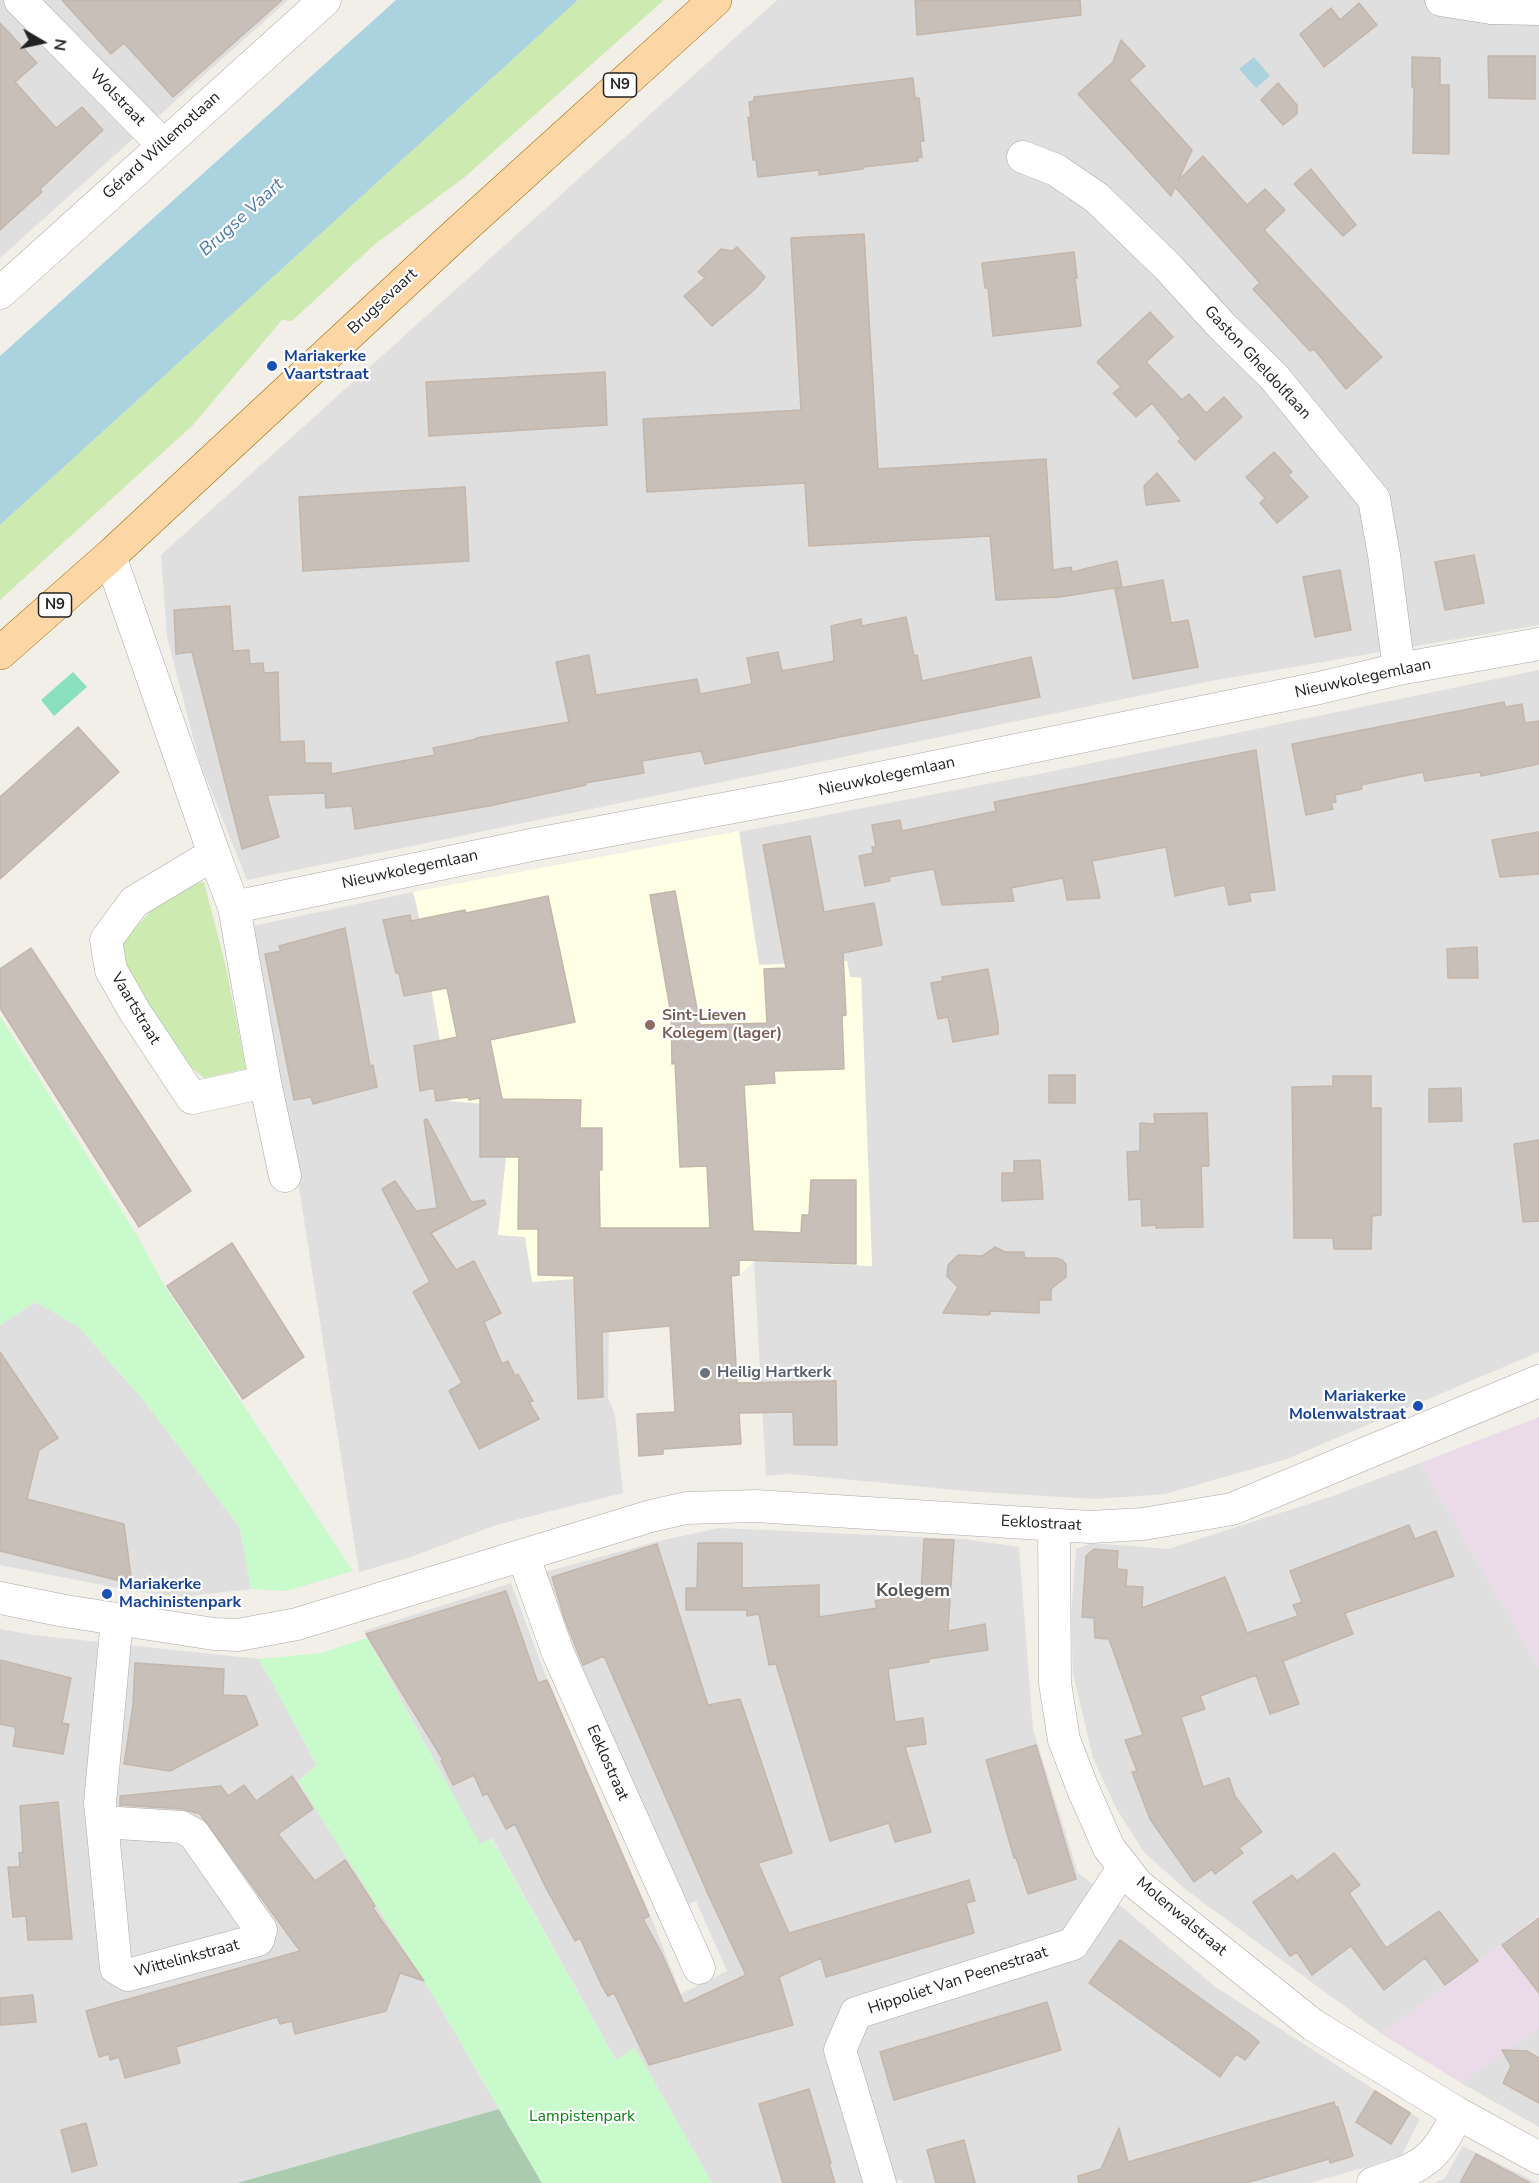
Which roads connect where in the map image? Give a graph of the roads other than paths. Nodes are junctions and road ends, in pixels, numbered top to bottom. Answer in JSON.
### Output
{"nodes":[{"id":1,"x":20,"y":0,"type":"edge"},
{"id":2,"x":325,"y":0,"type":"edge"},
{"id":3,"x":715,"y":0,"type":"edge"},
{"id":4,"x":1441,"y":0,"type":"edge"},
{"id":5,"x":1539,"y":9,"type":"edge"},
{"id":6,"x":163,"y":146,"type":"junction"},
{"id":7,"x":1023,"y":157,"type":"dead end"},
{"id":8,"x":0,"y":293,"type":"edge"},
{"id":9,"x":111,"y":556,"type":"junction"},
{"id":10,"x":1539,"y":644,"type":"edge"},
{"id":11,"x":0,"y":653,"type":"edge"},
{"id":12,"x":1399,"y":669,"type":"junction"},
{"id":13,"x":214,"y":854,"type":"junction"},
{"id":14,"x":234,"y":907,"type":"junction"},
{"id":15,"x":265,"y":1082,"type":"junction"},
{"id":16,"x":285,"y":1176,"type":"dead end"},
{"id":17,"x":1539,"y":1381,"type":"edge"},
{"id":18,"x":1054,"y":1525,"type":"junction"},
{"id":19,"x":523,"y":1555,"type":"junction"},
{"id":20,"x":0,"y":1598,"type":"edge"},
{"id":21,"x":117,"y":1619,"type":"junction"},
{"id":22,"x":102,"y":1821,"type":"junction"},
{"id":23,"x":1124,"y":1867,"type":"junction"},
{"id":24,"x":699,"y":1968,"type":"dead end"},
{"id":25,"x":1457,"y":2113,"type":"junction"},
{"id":26,"x":1539,"y":2158,"type":"edge"},
{"id":27,"x":880,"y":2183,"type":"edge"},
{"id":28,"x":1373,"y":2183,"type":"edge"}],
"edges":[{"from":1,"to":6,"type":"street","name":"Wolstraat"},
{"from":2,"to":6,"type":"street","name":"Gérard Willemotlaan"},
{"from":3,"to":9,"type":"main road","name":"Brugsevaart","number":"N9"},
{"from":4,"to":5,"type":"street"},
{"from":6,"to":8,"type":"street","name":"Gérard Willemotlaan"},
{"from":7,"to":12,"type":"street","name":"Gaston Gheldolflaan"},
{"from":9,"to":11,"type":"main road","name":"Brugsevaart","number":"N9"},
{"from":9,"to":13,"type":"street"},
{"from":10,"to":12,"type":"street","name":"Nieuwkolegemlaan"},
{"from":12,"to":14,"type":"street","name":"Nieuwkolegemlaan"},
{"from":13,"to":14,"type":"street"},
{"from":13,"to":15,"type":"street","name":"Vaartstraat"},
{"from":14,"to":15,"type":"street"},
{"from":15,"to":16,"type":"street"},
{"from":17,"to":18,"type":"street","name":"Eeklostraat"},
{"from":18,"to":19,"type":"street","name":"Eeklostraat"},
{"from":18,"to":23,"type":"street","name":"Molenwalstraat"},
{"from":19,"to":21,"type":"street","name":"Eeklostraat"},
{"from":19,"to":24,"type":"street","name":"Eeklostraat"},
{"from":20,"to":21,"type":"street","name":"Eeklostraat"},
{"from":21,"to":22,"type":"street","name":"Wittelinkstraat"},
{"from":22,"to":22,"type":"street","name":"Wittelinkstraat"},
{"from":23,"to":25,"type":"street","name":"Molenwalstraat"},
{"from":23,"to":27,"type":"street","name":"Hippoliet Van Peenestraat"},
{"from":25,"to":26,"type":"street","name":"Molenwalstraat"},
{"from":25,"to":28,"type":"street"}]}
